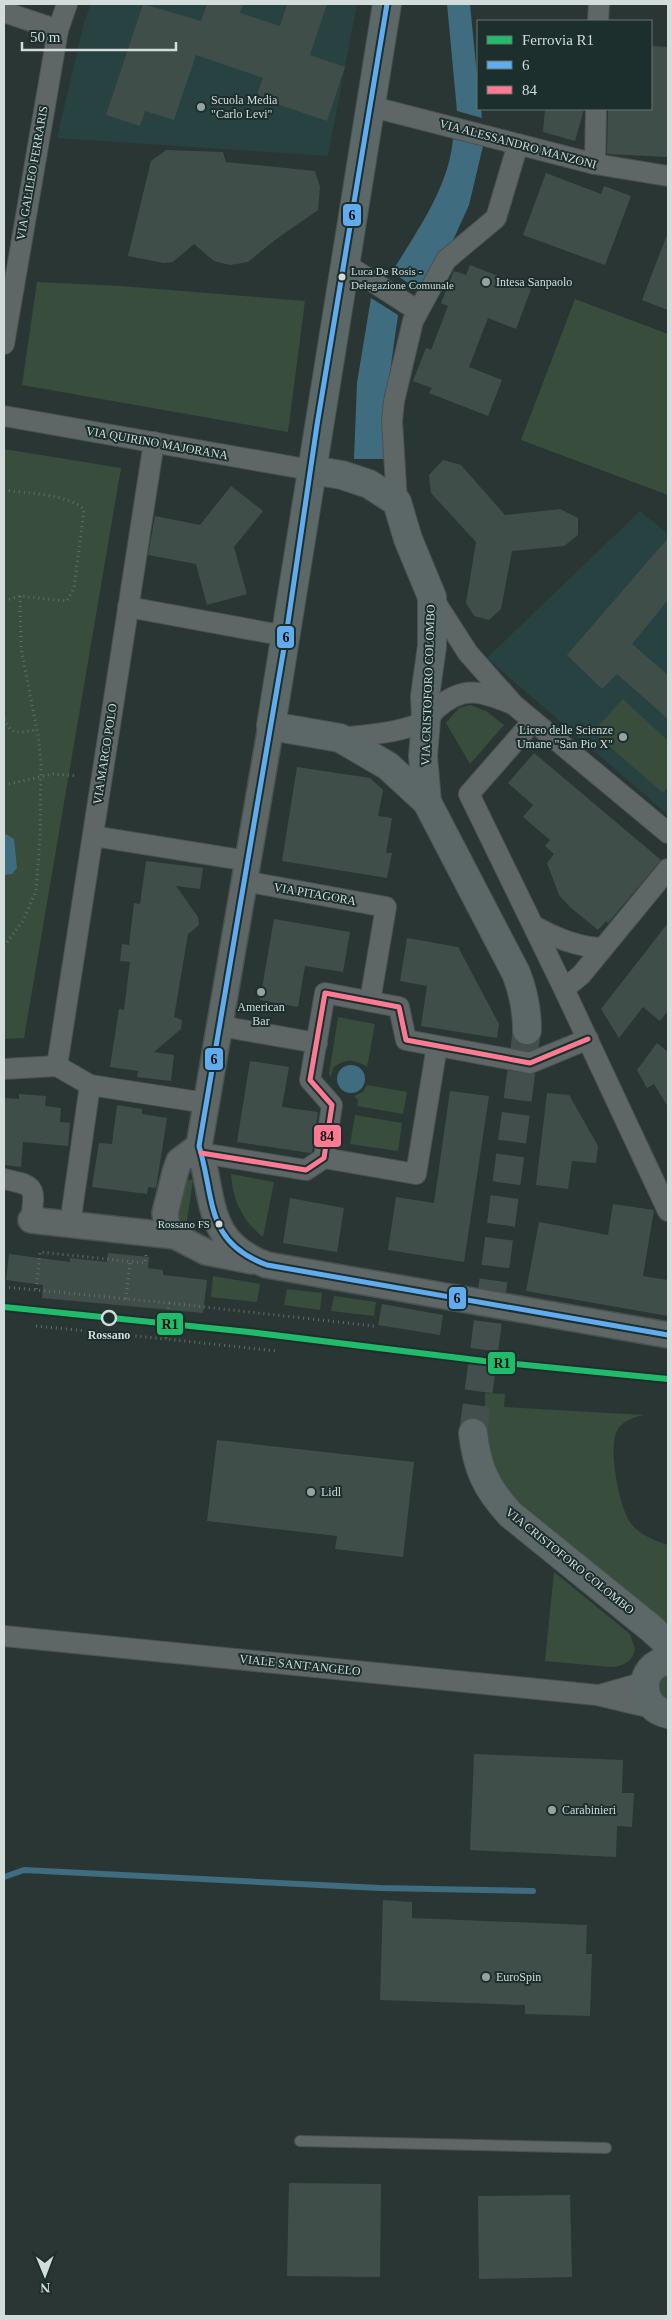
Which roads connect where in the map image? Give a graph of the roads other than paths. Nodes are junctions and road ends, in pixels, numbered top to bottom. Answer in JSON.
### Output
{"nodes":[{"id":1,"x":67,"y":4,"type":"edge"},
{"id":2,"x":386,"y":4,"type":"edge"},
{"id":3,"x":599,"y":4,"type":"edge"},
{"id":4,"x":4,"y":12,"type":"edge"},
{"id":5,"x":598,"y":20,"type":"edge"},
{"id":6,"x":58,"y":30,"type":"junction"},
{"id":7,"x":369,"y":106,"type":"junction"},
{"id":8,"x":596,"y":110,"type":"edge"},
{"id":9,"x":518,"y":144,"type":"junction"},
{"id":10,"x":595,"y":164,"type":"junction"},
{"id":11,"x":668,"y":176,"type":"edge"},
{"id":12,"x":344,"y":263,"type":"junction"},
{"id":13,"x":418,"y":312,"type":"junction"},
{"id":14,"x":4,"y":344,"type":"edge"},
{"id":15,"x":4,"y":416,"type":"edge"},
{"id":16,"x":154,"y":442,"type":"junction"},
{"id":17,"x":311,"y":470,"type":"junction"},
{"id":18,"x":397,"y":502,"type":"junction"},
{"id":19,"x":432,"y":597,"type":"junction"},
{"id":20,"x":128,"y":607,"type":"junction"},
{"id":21,"x":286,"y":636,"type":"junction"},
{"id":22,"x":514,"y":705,"type":"junction"},
{"id":23,"x":426,"y":720,"type":"junction"},
{"id":24,"x":533,"y":721,"type":"junction"},
{"id":25,"x":271,"y":726,"type":"junction"},
{"id":26,"x":340,"y":738,"type":"junction"},
{"id":27,"x":427,"y":802,"type":"junction"},
{"id":28,"x":668,"y":833,"type":"edge"},
{"id":29,"x":93,"y":836,"type":"junction"},
{"id":30,"x":668,"y":869,"type":"edge"},
{"id":31,"x":246,"y":871,"type":"junction"},
{"id":32,"x":534,"y":926,"type":"junction"},
{"id":33,"x":603,"y":948,"type":"junction"},
{"id":34,"x":564,"y":988,"type":"junction"},
{"id":35,"x":370,"y":1001,"type":"junction"},
{"id":36,"x":220,"y":1026,"type":"junction"},
{"id":37,"x":527,"y":1030,"type":"tunnel mouth"},
{"id":38,"x":588,"y":1039,"type":"junction"},
{"id":39,"x":316,"y":1043,"type":"junction"},
{"id":40,"x":437,"y":1046,"type":"junction"},
{"id":41,"x":57,"y":1066,"type":"junction"},
{"id":42,"x":4,"y":1069,"type":"edge"},
{"id":43,"x":90,"y":1085,"type":"junction"},
{"id":44,"x":206,"y":1103,"type":"junction"},
{"id":45,"x":200,"y":1149,"type":"junction"},
{"id":46,"x":324,"y":1158,"type":"junction"},
{"id":47,"x":4,"y":1179,"type":"edge"},
{"id":48,"x":166,"y":1206,"type":"junction"},
{"id":49,"x":668,"y":1211,"type":"edge"},
{"id":50,"x":31,"y":1220,"type":"joint"},
{"id":51,"x":70,"y":1224,"type":"junction"},
{"id":52,"x":129,"y":1231,"type":"junction"},
{"id":53,"x":175,"y":1236,"type":"junction"},
{"id":54,"x":258,"y":1262,"type":"junction"},
{"id":55,"x":668,"y":1335,"type":"edge"},
{"id":56,"x":473,"y":1433,"type":"tunnel mouth"},
{"id":57,"x":4,"y":1636,"type":"edge"},
{"id":58,"x":660,"y":1636,"type":"edge"},
{"id":59,"x":654,"y":1672,"type":"edge"},
{"id":60,"x":597,"y":1695,"type":"junction"},
{"id":61,"x":662,"y":1712,"type":"edge"},
{"id":62,"x":300,"y":2141,"type":"dead end"},
{"id":63,"x":606,"y":2148,"type":"dead end"}],
"edges":[{"from":1,"to":6,"type":"street","name":"VIA GALILEO FERRARIS"},
{"from":2,"to":7,"type":"main road"},
{"from":3,"to":5,"type":"street"},
{"from":4,"to":6,"type":"street"},
{"from":6,"to":14,"type":"street","name":"VIA GALILEO FERRARIS"},
{"from":7,"to":9,"type":"street","name":"VIA ALESSANDRO MANZONI"},
{"from":7,"to":12,"type":"main road"},
{"from":8,"to":10,"type":"street"},
{"from":9,"to":10,"type":"street","name":"VIA ALESSANDRO MANZONI"},
{"from":9,"to":13,"type":"street"},
{"from":10,"to":11,"type":"street","name":"VIA ALESSANDRO MANZONI"},
{"from":12,"to":13,"type":"street"},
{"from":12,"to":17,"type":"main road"},
{"from":13,"to":18,"type":"street"},
{"from":15,"to":16,"type":"street","name":"VIA QUIRINO MAJORANA"},
{"from":16,"to":17,"type":"street","name":"VIA QUIRINO MAJORANA"},
{"from":16,"to":20,"type":"street","name":"VIA MARCO POLO"},
{"from":17,"to":18,"type":"main road"},
{"from":17,"to":21,"type":"main road"},
{"from":18,"to":19,"type":"main road","name":"VIA CRISTOFORO COLOMBO"},
{"from":19,"to":22,"type":"street"},
{"from":19,"to":23,"type":"main road","name":"VIA CRISTOFORO COLOMBO"},
{"from":20,"to":21,"type":"street"},
{"from":20,"to":29,"type":"street","name":"VIA MARCO POLO"},
{"from":21,"to":25,"type":"main road"},
{"from":22,"to":23,"type":"street"},
{"from":22,"to":24,"type":"street"},
{"from":23,"to":26,"type":"street"},
{"from":23,"to":27,"type":"main road","name":"VIA CRISTOFORO COLOMBO"},
{"from":24,"to":28,"type":"street"},
{"from":24,"to":32,"type":"street"},
{"from":25,"to":26,"type":"main road"},
{"from":25,"to":31,"type":"street"},
{"from":26,"to":27,"type":"main road"},
{"from":27,"to":37,"type":"main road","name":"VIA CRISTOFORO COLOMBO"},
{"from":29,"to":31,"type":"street","name":"VIA PITAGORA"},
{"from":29,"to":41,"type":"street","name":"VIA MARCO POLO"},
{"from":30,"to":33,"type":"street"},
{"from":31,"to":35,"type":"street","name":"VIA PITAGORA"},
{"from":31,"to":36,"type":"street"},
{"from":32,"to":33,"type":"street"},
{"from":32,"to":34,"type":"street"},
{"from":33,"to":34,"type":"street"},
{"from":34,"to":38,"type":"street"},
{"from":35,"to":39,"type":"street"},
{"from":35,"to":40,"type":"street"},
{"from":36,"to":39,"type":"street"},
{"from":36,"to":44,"type":"street"},
{"from":38,"to":40,"type":"street"},
{"from":38,"to":49,"type":"street"},
{"from":39,"to":46,"type":"street"},
{"from":40,"to":46,"type":"street"},
{"from":41,"to":42,"type":"street"},
{"from":41,"to":43,"type":"street"},
{"from":43,"to":44,"type":"street"},
{"from":43,"to":51,"type":"street"},
{"from":44,"to":45,"type":"street"},
{"from":45,"to":46,"type":"street"},
{"from":45,"to":48,"type":"street"},
{"from":45,"to":54,"type":"street"},
{"from":47,"to":50,"type":"street"},
{"from":48,"to":52,"type":"street"},
{"from":48,"to":53,"type":"street"},
{"from":50,"to":51,"type":"street"},
{"from":51,"to":52,"type":"street"},
{"from":52,"to":53,"type":"street"},
{"from":53,"to":54,"type":"street"},
{"from":54,"to":55,"type":"street"},
{"from":56,"to":58,"type":"main road","name":"VIA CRISTOFORO COLOMBO"},
{"from":57,"to":60,"type":"street","name":"VIALE SANT'ANGELO"},
{"from":58,"to":59,"type":"main road","name":"VIA CRISTOFORO COLOMBO"},
{"from":59,"to":60,"type":"street","name":"VIALE SANT'ANGELO"},
{"from":59,"to":61,"type":"main road"},
{"from":60,"to":61,"type":"street","name":"VIALE SANT'ANGELO"},
{"from":62,"to":63,"type":"lane"}]}
